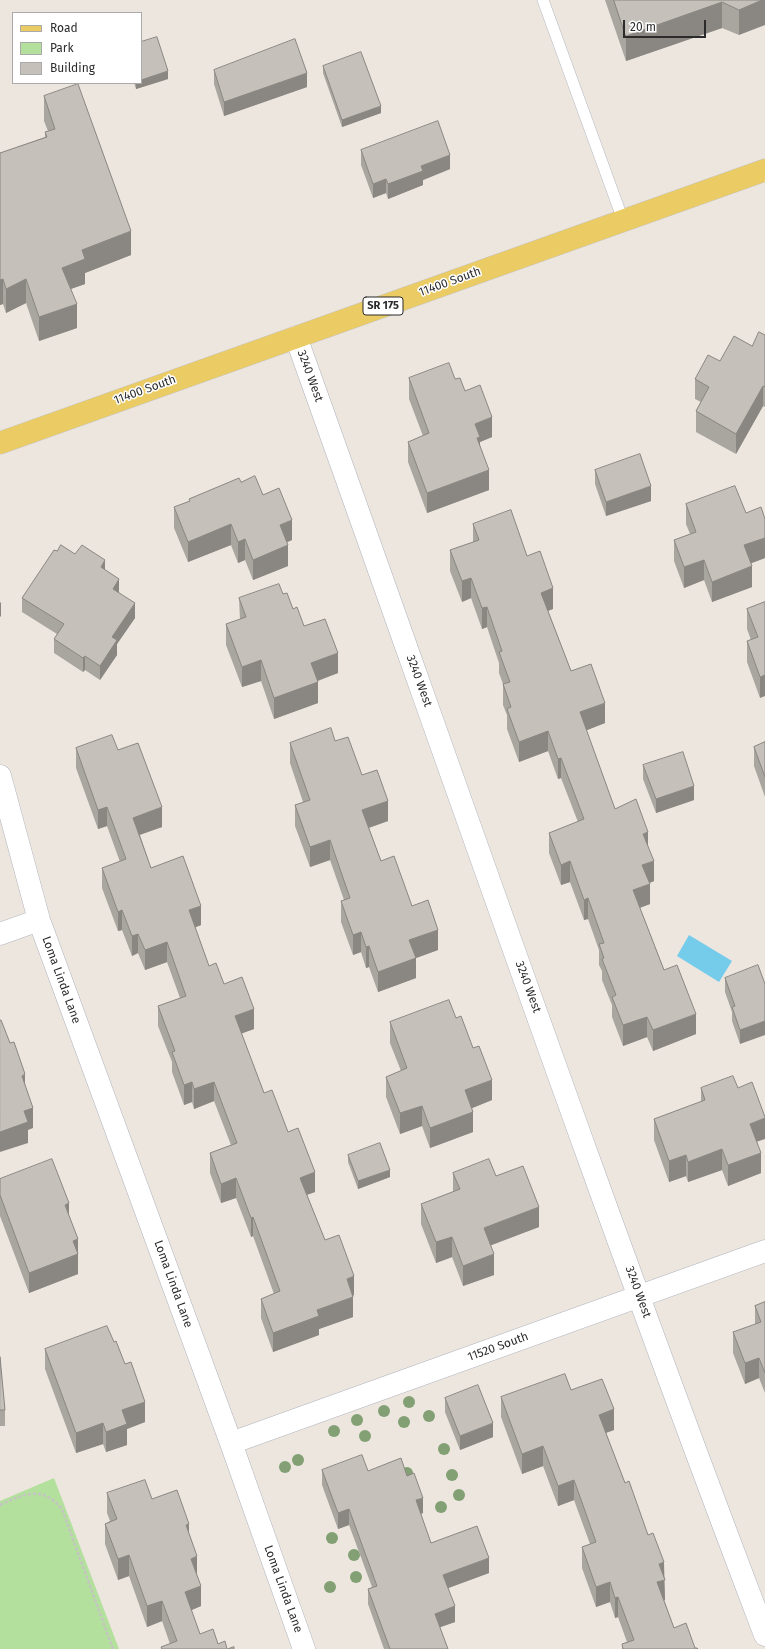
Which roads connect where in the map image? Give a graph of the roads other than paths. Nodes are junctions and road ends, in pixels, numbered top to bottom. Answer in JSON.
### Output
{"nodes":[{"id":1,"x":543,"y":0,"type":"edge"},
{"id":2,"x":765,"y":170,"type":"edge"},
{"id":3,"x":623,"y":220,"type":"junction"},
{"id":4,"x":296,"y":337,"type":"junction"},
{"id":5,"x":0,"y":443,"type":"edge"},
{"id":6,"x":0,"y":776,"type":"edge"},
{"id":7,"x":39,"y":920,"type":"junction"},
{"id":8,"x":0,"y":934,"type":"edge"},
{"id":9,"x":765,"y":1251,"type":"edge"},
{"id":10,"x":639,"y":1296,"type":"junction"},
{"id":11,"x":231,"y":1443,"type":"junction"},
{"id":12,"x":765,"y":1634,"type":"edge"},
{"id":13,"x":304,"y":1649,"type":"edge"}],
"edges":[{"from":1,"to":3,"type":"lane"},
{"from":2,"to":3,"type":"main road","name":"11400 South","number":"SR 175"},
{"from":3,"to":4,"type":"main road","name":"11400 South","number":"SR 175"},
{"from":4,"to":5,"type":"main road","name":"11400 South","number":"SR 175"},
{"from":4,"to":10,"type":"street","name":"3240 West"},
{"from":6,"to":7,"type":"street","name":"Loma Linda Lane"},
{"from":7,"to":8,"type":"street"},
{"from":7,"to":11,"type":"street","name":"Loma Linda Lane"},
{"from":9,"to":10,"type":"street","name":"11520 South"},
{"from":10,"to":11,"type":"street","name":"11520 South"},
{"from":10,"to":12,"type":"street","name":"3240 West"},
{"from":11,"to":13,"type":"street","name":"Loma Linda Lane"}]}
